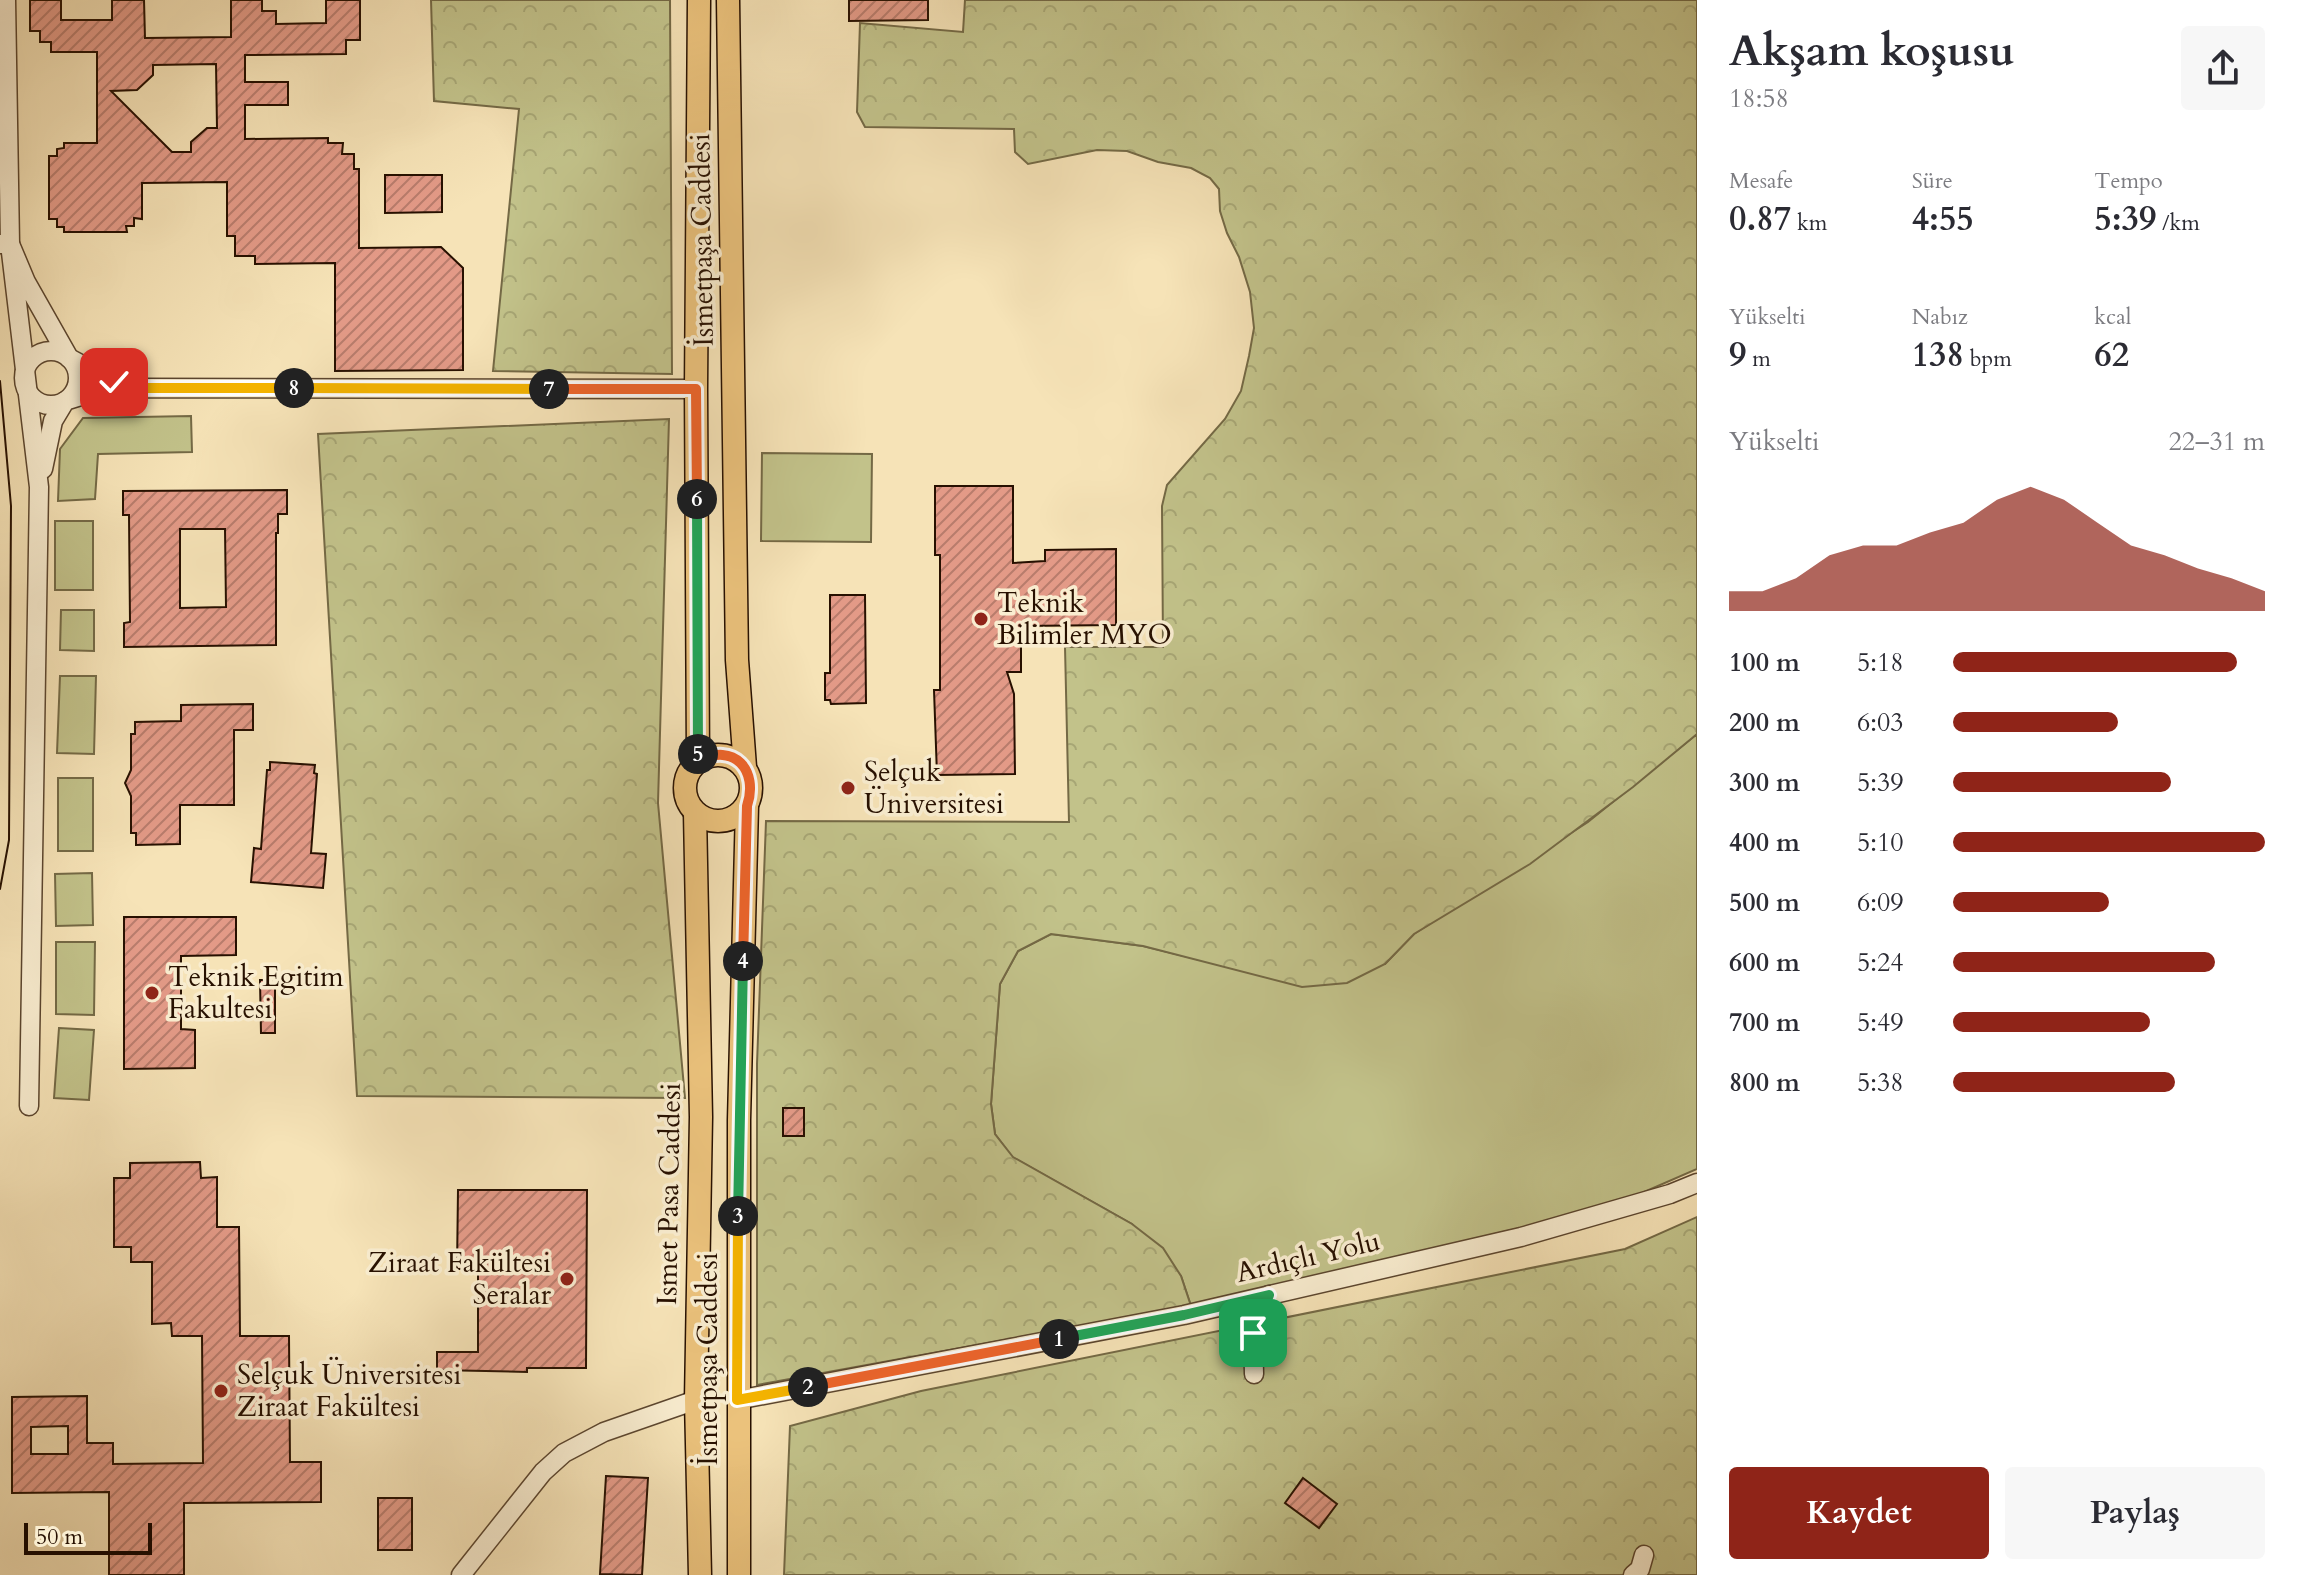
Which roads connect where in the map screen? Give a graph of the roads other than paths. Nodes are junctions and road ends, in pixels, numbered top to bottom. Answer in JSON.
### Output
{"nodes":[{"id":1,"x":6,"y":0,"type":"edge"},
{"id":2,"x":699,"y":0,"type":"edge"},
{"id":3,"x":728,"y":0,"type":"edge"},
{"id":4,"x":5,"y":244,"type":"edge"},
{"id":5,"x":69,"y":358,"type":"junction"},
{"id":6,"x":25,"y":381,"type":"junction"},
{"id":7,"x":137,"y":388,"type":"junction"},
{"id":8,"x":696,"y":389,"type":"junction"},
{"id":9,"x":65,"y":401,"type":"junction"},
{"id":10,"x":39,"y":487,"type":"junction"},
{"id":11,"x":698,"y":761,"type":"junction"},
{"id":12,"x":745,"y":767,"type":"junction"},
{"id":13,"x":747,"y":806,"type":"junction"},
{"id":14,"x":695,"y":813,"type":"junction"},
{"id":15,"x":29,"y":1106,"type":"dead end"},
{"id":16,"x":1697,"y":1183,"type":"edge"},
{"id":17,"x":1269,"y":1295,"type":"junction"},
{"id":18,"x":1254,"y":1374,"type":"dead end"},
{"id":19,"x":696,"y":1400,"type":"junction"},
{"id":20,"x":737,"y":1400,"type":"junction"},
{"id":21,"x":1644,"y":1555,"type":"dead end"},
{"id":22,"x":461,"y":1575,"type":"edge"},
{"id":23,"x":700,"y":1575,"type":"edge"},
{"id":24,"x":739,"y":1575,"type":"edge"},
{"id":25,"x":1633,"y":1575,"type":"edge"}],
"edges":[{"from":1,"to":4,"type":"street"},
{"from":2,"to":8,"type":"main road"},
{"from":3,"to":12,"type":"main road","name":"İsmetpaşa Caddesi"},
{"from":4,"to":5,"type":"street"},
{"from":4,"to":6,"type":"street"},
{"from":5,"to":6,"type":"street"},
{"from":5,"to":7,"type":"street"},
{"from":5,"to":9,"type":"street"},
{"from":6,"to":9,"type":"street"},
{"from":6,"to":10,"type":"street"},
{"from":7,"to":8,"type":"street"},
{"from":7,"to":9,"type":"street"},
{"from":8,"to":11,"type":"main road"},
{"from":9,"to":10,"type":"street"},
{"from":10,"to":15,"type":"street"},
{"from":11,"to":12,"type":"main road"},
{"from":11,"to":14,"type":"main road"},
{"from":12,"to":13,"type":"main road"},
{"from":13,"to":14,"type":"main road"},
{"from":13,"to":20,"type":"main road","name":"İsmetpaşa Caddesi"},
{"from":14,"to":19,"type":"main road","name":"Ismet Pasa Caddesi"},
{"from":16,"to":17,"type":"street","name":"Ardıçlı Yolu"},
{"from":17,"to":18,"type":"street"},
{"from":17,"to":20,"type":"street","name":"Ardıçlı Yolu"},
{"from":19,"to":22,"type":"street"},
{"from":19,"to":23,"type":"main road","name":"Ismet Pasa Caddesi"},
{"from":20,"to":24,"type":"main road","name":"İsmetpaşa Caddesi"},
{"from":21,"to":25,"type":"street"}]}
